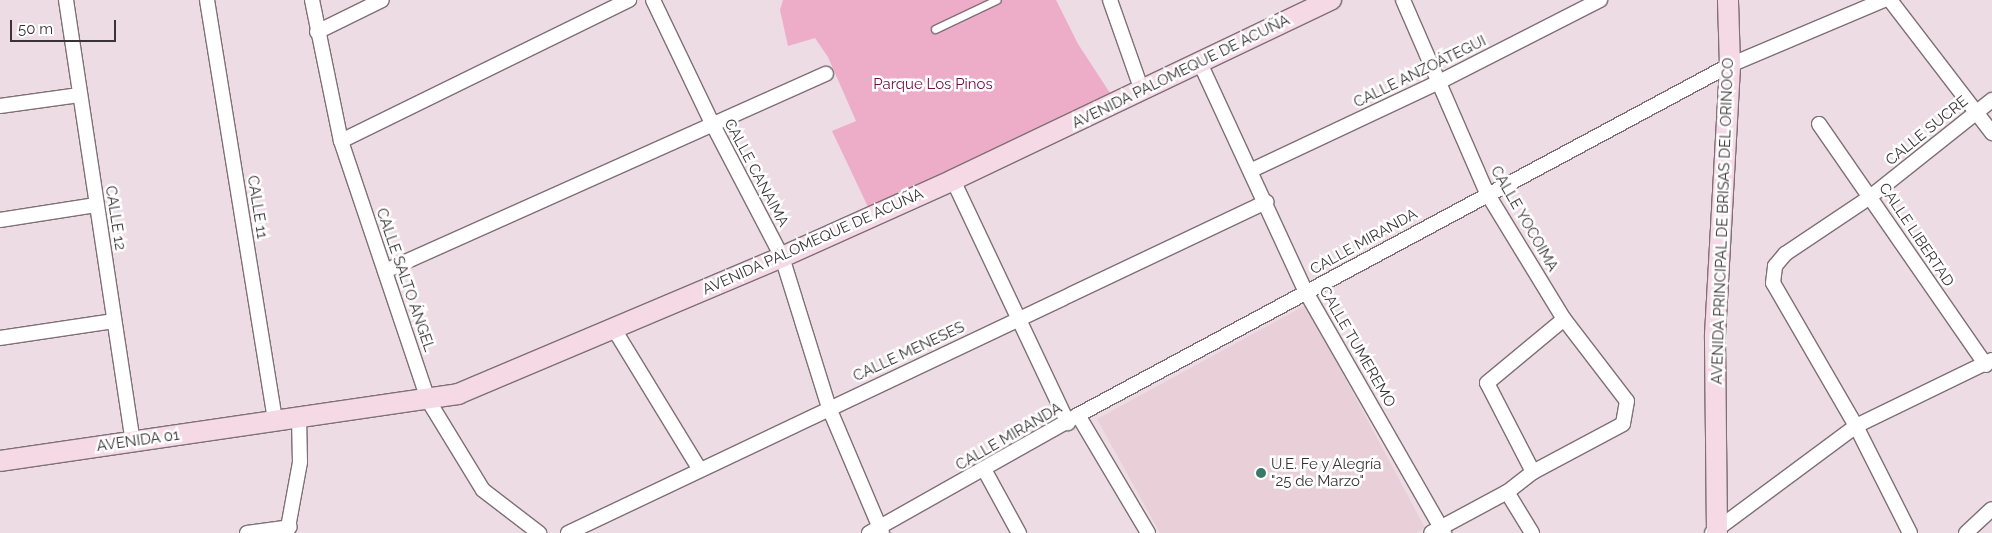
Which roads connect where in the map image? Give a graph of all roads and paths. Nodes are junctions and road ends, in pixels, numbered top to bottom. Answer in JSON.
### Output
{"nodes":[{"id":1,"x":66,"y":0,"type":"edge"},
{"id":2,"x":207,"y":0,"type":"edge"},
{"id":3,"x":312,"y":0,"type":"edge"},
{"id":4,"x":382,"y":0,"type":"edge"},
{"id":5,"x":628,"y":0,"type":"edge"},
{"id":6,"x":653,"y":0,"type":"edge"},
{"id":7,"x":996,"y":0,"type":"edge"},
{"id":8,"x":1110,"y":0,"type":"edge"},
{"id":9,"x":1331,"y":0,"type":"edge"},
{"id":10,"x":1403,"y":0,"type":"edge"},
{"id":11,"x":1600,"y":0,"type":"edge"},
{"id":12,"x":1728,"y":0,"type":"edge"},
{"id":13,"x":1884,"y":0,"type":"edge"},
{"id":14,"x":1890,"y":0,"type":"edge"},
{"id":15,"x":935,"y":30,"type":"dead end"},
{"id":16,"x":317,"y":32,"type":"junction"},
{"id":17,"x":1200,"y":63,"type":"junction"},
{"id":18,"x":1730,"y":65,"type":"junction"},
{"id":19,"x":826,"y":74,"type":"dead end"},
{"id":20,"x":1437,"y":83,"type":"junction"},
{"id":21,"x":1142,"y":91,"type":"junction"},
{"id":22,"x":80,"y":95,"type":"junction"},
{"id":23,"x":1992,"y":100,"type":"edge"},
{"id":24,"x":0,"y":106,"type":"edge"},
{"id":25,"x":1977,"y":112,"type":"junction"},
{"id":26,"x":1819,"y":124,"type":"dead end"},
{"id":27,"x":713,"y":125,"type":"junction"},
{"id":28,"x":1992,"y":133,"type":"edge"},
{"id":29,"x":341,"y":141,"type":"junction"},
{"id":30,"x":1252,"y":170,"type":"junction"},
{"id":31,"x":953,"y":180,"type":"junction"},
{"id":32,"x":1488,"y":193,"type":"junction"},
{"id":33,"x":1870,"y":197,"type":"junction"},
{"id":34,"x":1266,"y":202,"type":"junction"},
{"id":35,"x":96,"y":205,"type":"junction"},
{"id":36,"x":0,"y":220,"type":"edge"},
{"id":37,"x":782,"y":257,"type":"junction"},
{"id":38,"x":385,"y":271,"type":"junction"},
{"id":39,"x":1306,"y":292,"type":"junction"},
{"id":40,"x":1017,"y":319,"type":"junction"},
{"id":41,"x":1564,"y":319,"type":"junction"},
{"id":42,"x":114,"y":321,"type":"junction"},
{"id":43,"x":614,"y":329,"type":"junction"},
{"id":44,"x":0,"y":338,"type":"edge"},
{"id":45,"x":1989,"y":363,"type":"edge"},
{"id":46,"x":428,"y":400,"type":"junction"},
{"id":47,"x":829,"y":408,"type":"junction"},
{"id":48,"x":299,"y":418,"type":"junction"},
{"id":49,"x":1073,"y":419,"type":"junction"},
{"id":50,"x":275,"y":420,"type":"junction"},
{"id":51,"x":1856,"y":426,"type":"junction"},
{"id":52,"x":133,"y":442,"type":"junction"},
{"id":53,"x":0,"y":461,"type":"edge"},
{"id":54,"x":700,"y":470,"type":"junction"},
{"id":55,"x":984,"y":470,"type":"junction"},
{"id":56,"x":1532,"y":472,"type":"junction"},
{"id":57,"x":1507,"y":492,"type":"junction"},
{"id":58,"x":1992,"y":509,"type":"edge"},
{"id":59,"x":289,"y":530,"type":"edge"},
{"id":60,"x":877,"y":531,"type":"edge"},
{"id":61,"x":1439,"y":531,"type":"edge"},
{"id":62,"x":1715,"y":532,"type":"edge"},
{"id":63,"x":247,"y":533,"type":"edge"},
{"id":64,"x":539,"y":533,"type":"edge"},
{"id":65,"x":568,"y":533,"type":"edge"},
{"id":66,"x":1019,"y":533,"type":"edge"},
{"id":67,"x":1148,"y":533,"type":"edge"},
{"id":68,"x":1532,"y":533,"type":"edge"},
{"id":69,"x":1910,"y":533,"type":"edge"},
{"id":70,"x":1966,"y":533,"type":"edge"}],
"edges":[{"from":1,"to":22,"type":"street","name":"CALLE 12"},
{"from":2,"to":50,"type":"street","name":"CALLE 11"},
{"from":3,"to":16,"type":"street","name":"CALLE SALTO ÁNGEL"},
{"from":4,"to":16,"type":"street"},
{"from":5,"to":29,"type":"street"},
{"from":6,"to":27,"type":"street","name":"CALLE CANAIMA"},
{"from":7,"to":15,"type":"lane"},
{"from":8,"to":21,"type":"street"},
{"from":9,"to":17,"type":"street","name":"AVENIDA PALOMEQUE DE ACUÑA"},
{"from":10,"to":20,"type":"street","name":"CALLE YOCOIMA"},
{"from":11,"to":20,"type":"street","name":"CALLE ANZOÁTEGUI"},
{"from":12,"to":18,"type":"street","name":"AVENIDA PRINCIPAL DE BRISAS DEL ORINOCO"},
{"from":13,"to":18,"type":"street","name":"CALLE MIRANDA"},
{"from":14,"to":25,"type":"street"},
{"from":16,"to":29,"type":"street","name":"CALLE SALTO ÁNGEL"},
{"from":17,"to":21,"type":"street","name":"AVENIDA PALOMEQUE DE ACUÑA"},
{"from":17,"to":30,"type":"street","name":"CALLE TUMEREMO"},
{"from":18,"to":32,"type":"street","name":"CALLE MIRANDA"},
{"from":18,"to":62,"type":"street","name":"AVENIDA PRINCIPAL DE BRISAS DEL ORINOCO"},
{"from":19,"to":27,"type":"street"},
{"from":20,"to":30,"type":"street","name":"CALLE ANZOÁTEGUI"},
{"from":20,"to":32,"type":"street","name":"CALLE YOCOIMA"},
{"from":21,"to":31,"type":"street","name":"AVENIDA PALOMEQUE DE ACUÑA"},
{"from":22,"to":24,"type":"street"},
{"from":22,"to":35,"type":"street","name":"CALLE 12"},
{"from":23,"to":25,"type":"street","name":"CALLE SUCRE"},
{"from":25,"to":28,"type":"street"},
{"from":25,"to":33,"type":"street","name":"CALLE SUCRE"},
{"from":26,"to":33,"type":"street","name":"CALLE LIBERTAD"},
{"from":27,"to":37,"type":"street","name":"CALLE CANAIMA"},
{"from":27,"to":38,"type":"street"},
{"from":29,"to":38,"type":"street","name":"CALLE SALTO ÁNGEL"},
{"from":30,"to":34,"type":"street","name":"CALLE TUMEREMO"},
{"from":31,"to":37,"type":"street","name":"AVENIDA PALOMEQUE DE ACUÑA"},
{"from":31,"to":40,"type":"street"},
{"from":32,"to":39,"type":"street","name":"CALLE MIRANDA"},
{"from":32,"to":41,"type":"street","name":"CALLE YOCOIMA"},
{"from":33,"to":45,"type":"street","name":"CALLE LIBERTAD"},
{"from":33,"to":51,"type":"street","name":"CALLE SUCRE"},
{"from":34,"to":39,"type":"street","name":"CALLE TUMEREMO"},
{"from":34,"to":40,"type":"street","name":"CALLE MENESES"},
{"from":35,"to":36,"type":"street"},
{"from":35,"to":42,"type":"street","name":"CALLE 12"},
{"from":37,"to":43,"type":"street","name":"AVENIDA PALOMEQUE DE ACUÑA"},
{"from":37,"to":47,"type":"street","name":"CALLE CANAIMA"},
{"from":38,"to":46,"type":"street","name":"CALLE SALTO ÁNGEL"},
{"from":39,"to":49,"type":"street","name":"CALLE MIRANDA"},
{"from":39,"to":61,"type":"street","name":"CALLE TUMEREMO"},
{"from":40,"to":47,"type":"street","name":"CALLE MENESES"},
{"from":40,"to":49,"type":"street"},
{"from":41,"to":56,"type":"street"},
{"from":41,"to":56,"type":"street","name":"CALLE YOCOIMA"},
{"from":42,"to":44,"type":"street"},
{"from":42,"to":52,"type":"street","name":"CALLE 12"},
{"from":43,"to":46,"type":"street","name":"AVENIDA PALOMEQUE DE ACUÑA"},
{"from":43,"to":54,"type":"street"},
{"from":45,"to":51,"type":"street"},
{"from":46,"to":48,"type":"street","name":"AVENIDA PALOMEQUE DE ACUÑA"},
{"from":46,"to":64,"type":"street","name":"CALLE SALTO ÁNGEL"},
{"from":47,"to":54,"type":"street","name":"CALLE MENESES"},
{"from":47,"to":60,"type":"street","name":"CALLE CANAIMA"},
{"from":48,"to":50,"type":"street","name":"AVENIDA PALOMEQUE DE ACUÑA"},
{"from":48,"to":59,"type":"street"},
{"from":49,"to":55,"type":"street","name":"CALLE MIRANDA"},
{"from":49,"to":67,"type":"street"},
{"from":50,"to":52,"type":"street","name":"AVENIDA 01"},
{"from":51,"to":62,"type":"street"},
{"from":51,"to":69,"type":"street"},
{"from":52,"to":53,"type":"street","name":"AVENIDA 01"},
{"from":54,"to":65,"type":"street","name":"CALLE MENESES"},
{"from":55,"to":60,"type":"street","name":"CALLE MIRANDA"},
{"from":55,"to":66,"type":"street"},
{"from":56,"to":57,"type":"street"},
{"from":57,"to":61,"type":"street"},
{"from":57,"to":68,"type":"street"},
{"from":58,"to":70,"type":"street"},
{"from":59,"to":63,"type":"street"}]}
